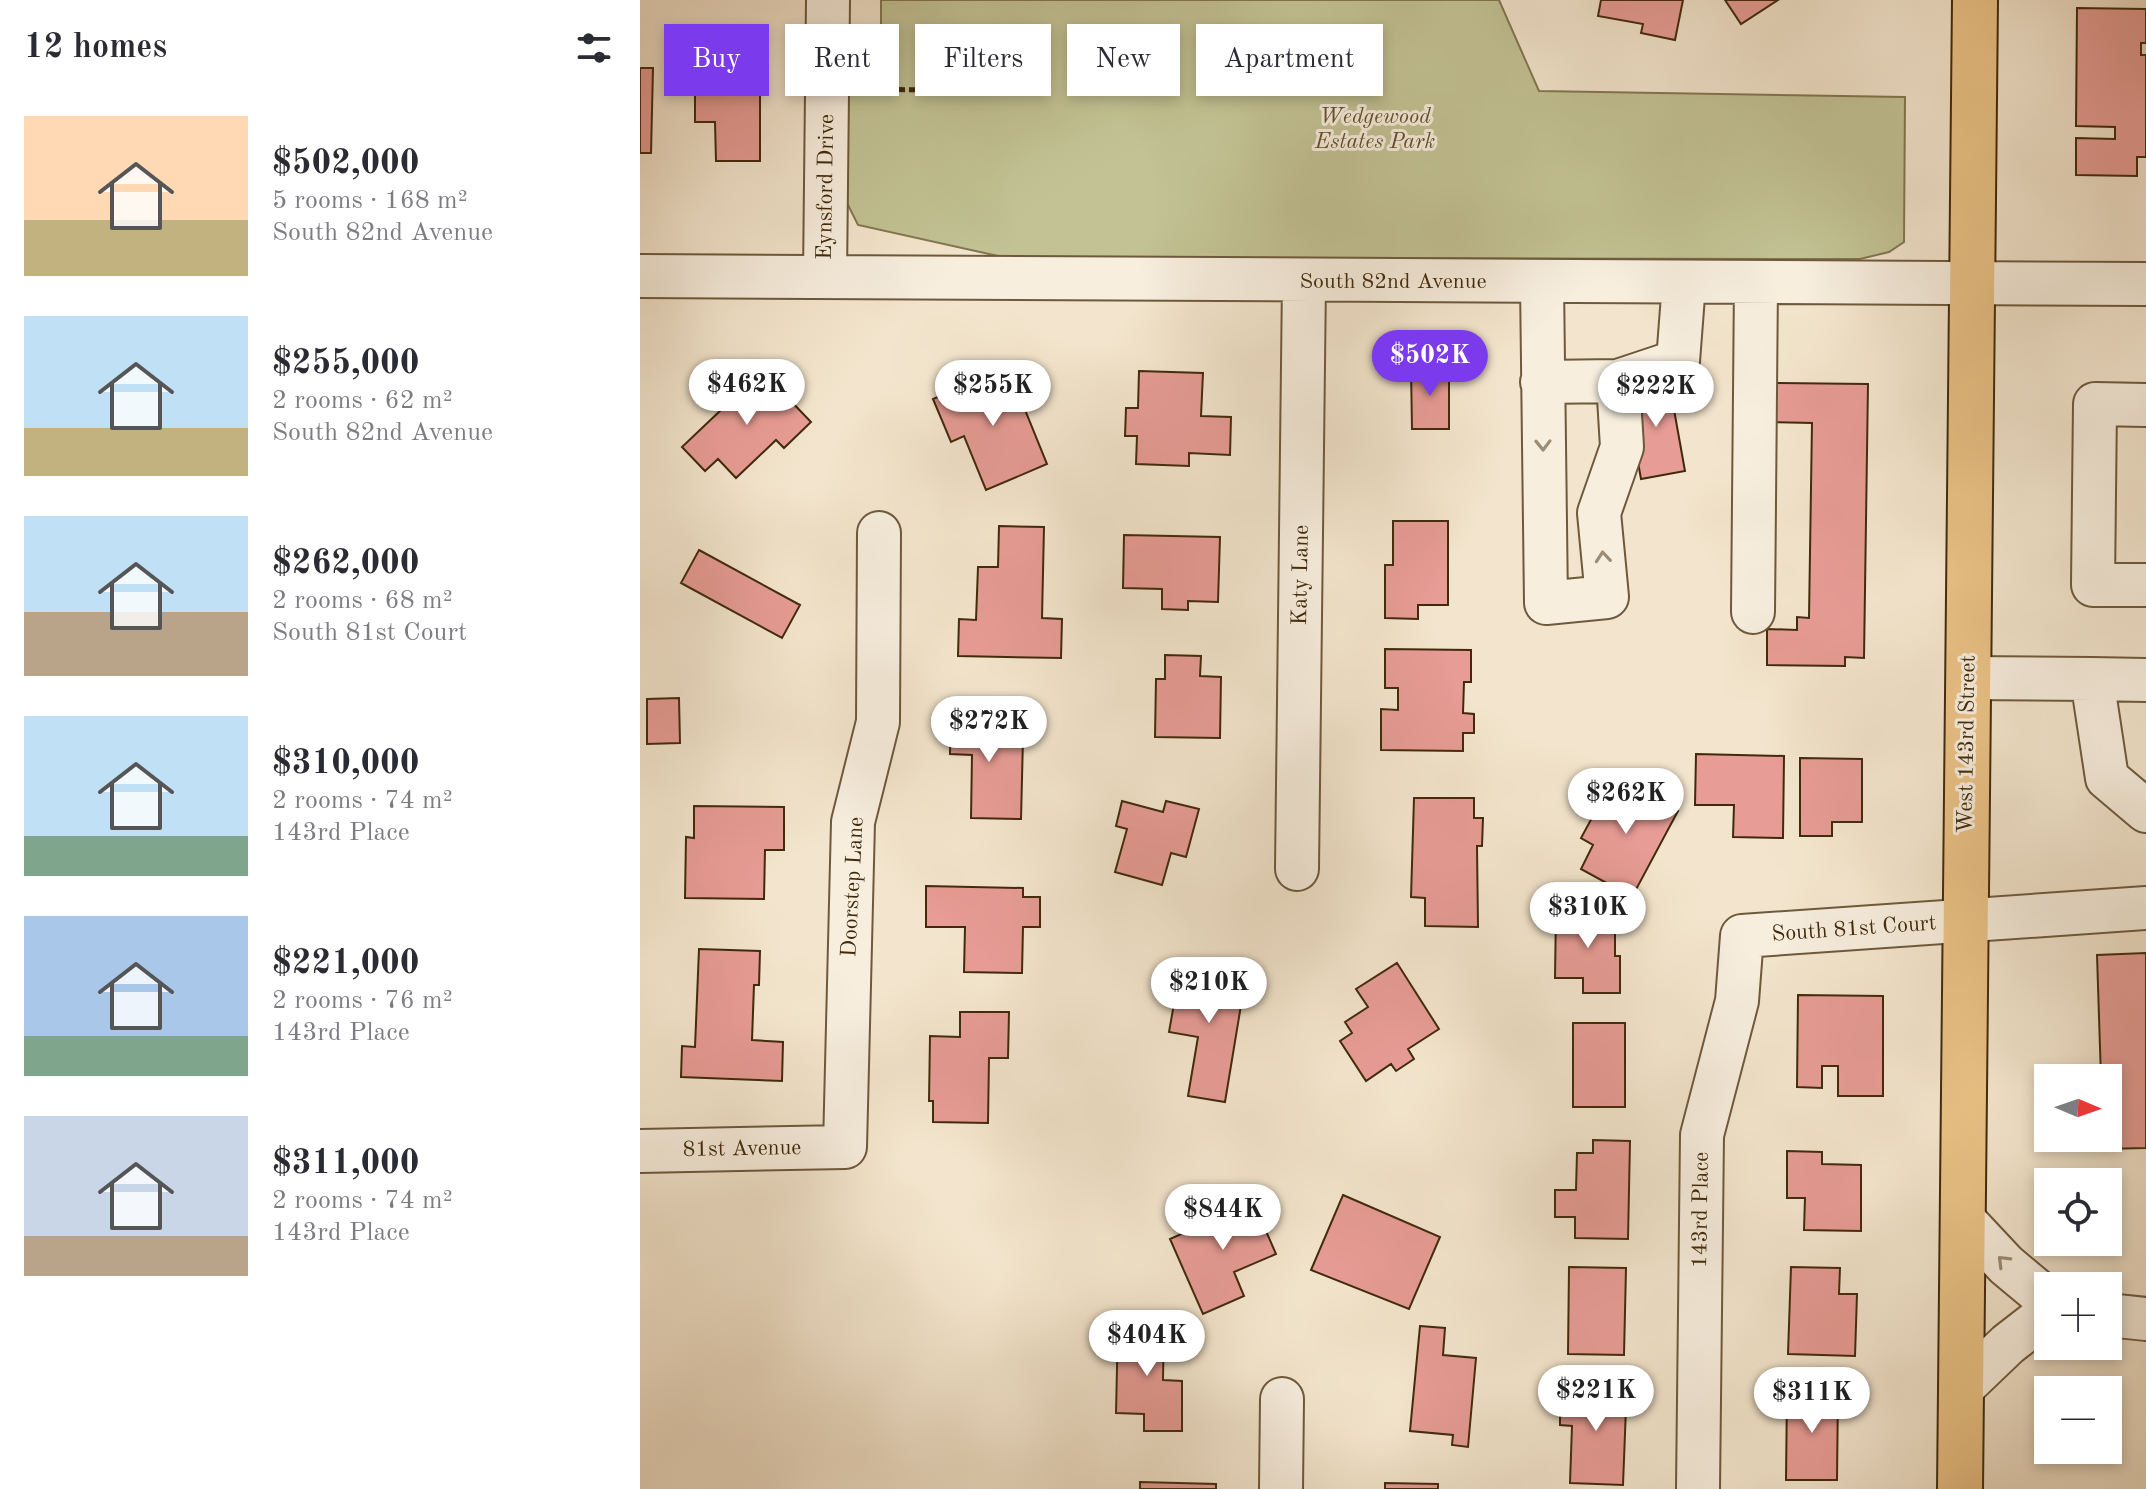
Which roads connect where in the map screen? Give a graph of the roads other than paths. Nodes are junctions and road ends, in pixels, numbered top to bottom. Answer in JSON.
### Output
{"nodes":[{"id":1,"x":828,"y":0,"type":"edge"},
{"id":2,"x":1975,"y":0,"type":"edge"},
{"id":3,"x":640,"y":276,"type":"edge"},
{"id":4,"x":825,"y":277,"type":"junction"},
{"id":5,"x":1304,"y":281,"type":"junction"},
{"id":6,"x":1972,"y":282,"type":"junction"},
{"id":7,"x":1542,"y":283,"type":"junction"},
{"id":8,"x":1684,"y":283,"type":"junction"},
{"id":9,"x":1756,"y":283,"type":"junction"},
{"id":10,"x":2146,"y":284,"type":"edge"},
{"id":11,"x":1618,"y":381,"type":"junction"},
{"id":12,"x":1542,"y":382,"type":"junction"},
{"id":13,"x":2146,"y":405,"type":"edge"},
{"id":14,"x":879,"y":533,"type":"dead end"},
{"id":15,"x":2146,"y":585,"type":"edge"},
{"id":16,"x":1753,"y":612,"type":"dead end"},
{"id":17,"x":1968,"y":678,"type":"junction"},
{"id":18,"x":2092,"y":679,"type":"junction"},
{"id":19,"x":2146,"y":680,"type":"edge"},
{"id":20,"x":2146,"y":811,"type":"edge"},
{"id":21,"x":1297,"y":869,"type":"dead end"},
{"id":22,"x":2146,"y":908,"type":"edge"},
{"id":23,"x":1965,"y":922,"type":"junction"},
{"id":24,"x":1742,"y":936,"type":"joint"},
{"id":25,"x":845,"y":1147,"type":"joint"},
{"id":26,"x":640,"y":1151,"type":"edge"},
{"id":27,"x":1962,"y":1218,"type":"junction"},
{"id":28,"x":2034,"y":1288,"type":"edge"},
{"id":29,"x":2122,"y":1316,"type":"edge"},
{"id":30,"x":2146,"y":1319,"type":"edge"},
{"id":31,"x":2034,"y":1324,"type":"edge"},
{"id":32,"x":1961,"y":1389,"type":"junction"},
{"id":33,"x":1282,"y":1399,"type":"dead end"},
{"id":34,"x":1281,"y":1489,"type":"edge"},
{"id":35,"x":1698,"y":1489,"type":"edge"},
{"id":36,"x":1960,"y":1489,"type":"edge"}],
"edges":[{"from":1,"to":4,"type":"street","name":"Eynsford Drive"},
{"from":2,"to":6,"type":"main road","name":"West 143rd Street"},
{"from":3,"to":4,"type":"street","name":"South 82nd Avenue"},
{"from":4,"to":5,"type":"street","name":"South 82nd Avenue"},
{"from":5,"to":7,"type":"street","name":"South 82nd Avenue"},
{"from":5,"to":21,"type":"street","name":"Katy Lane"},
{"from":6,"to":9,"type":"street","name":"South 82nd Avenue"},
{"from":6,"to":10,"type":"street","name":"South 82nd Avenue"},
{"from":6,"to":17,"type":"main road","name":"West 143rd Street"},
{"from":7,"to":8,"type":"street","name":"South 82nd Avenue"},
{"from":7,"to":12,"type":"street"},
{"from":8,"to":9,"type":"street","name":"South 82nd Avenue"},
{"from":8,"to":11,"type":"street"},
{"from":9,"to":16,"type":"street"},
{"from":11,"to":12,"type":"street"},
{"from":12,"to":11,"type":"street","one_way":true},
{"from":13,"to":15,"type":"street"},
{"from":14,"to":25,"type":"street","name":"Doorstep Lane"},
{"from":17,"to":18,"type":"street"},
{"from":17,"to":23,"type":"main road","name":"West 143rd Street"},
{"from":18,"to":19,"type":"street"},
{"from":18,"to":20,"type":"street"},
{"from":22,"to":23,"type":"street","name":"South 81st Court"},
{"from":23,"to":24,"type":"street","name":"South 81st Court"},
{"from":23,"to":27,"type":"main road","name":"West 143rd Street"},
{"from":24,"to":35,"type":"street","name":"143rd Place"},
{"from":25,"to":26,"type":"street","name":"81st Avenue"},
{"from":28,"to":27,"type":"street","one_way":true},
{"from":27,"to":32,"type":"main road","name":"West 143rd Street"},
{"from":29,"to":30,"type":"street"},
{"from":31,"to":32,"type":"street"},
{"from":32,"to":36,"type":"main road","name":"West 143rd Street"},
{"from":33,"to":34,"type":"street"}]}
